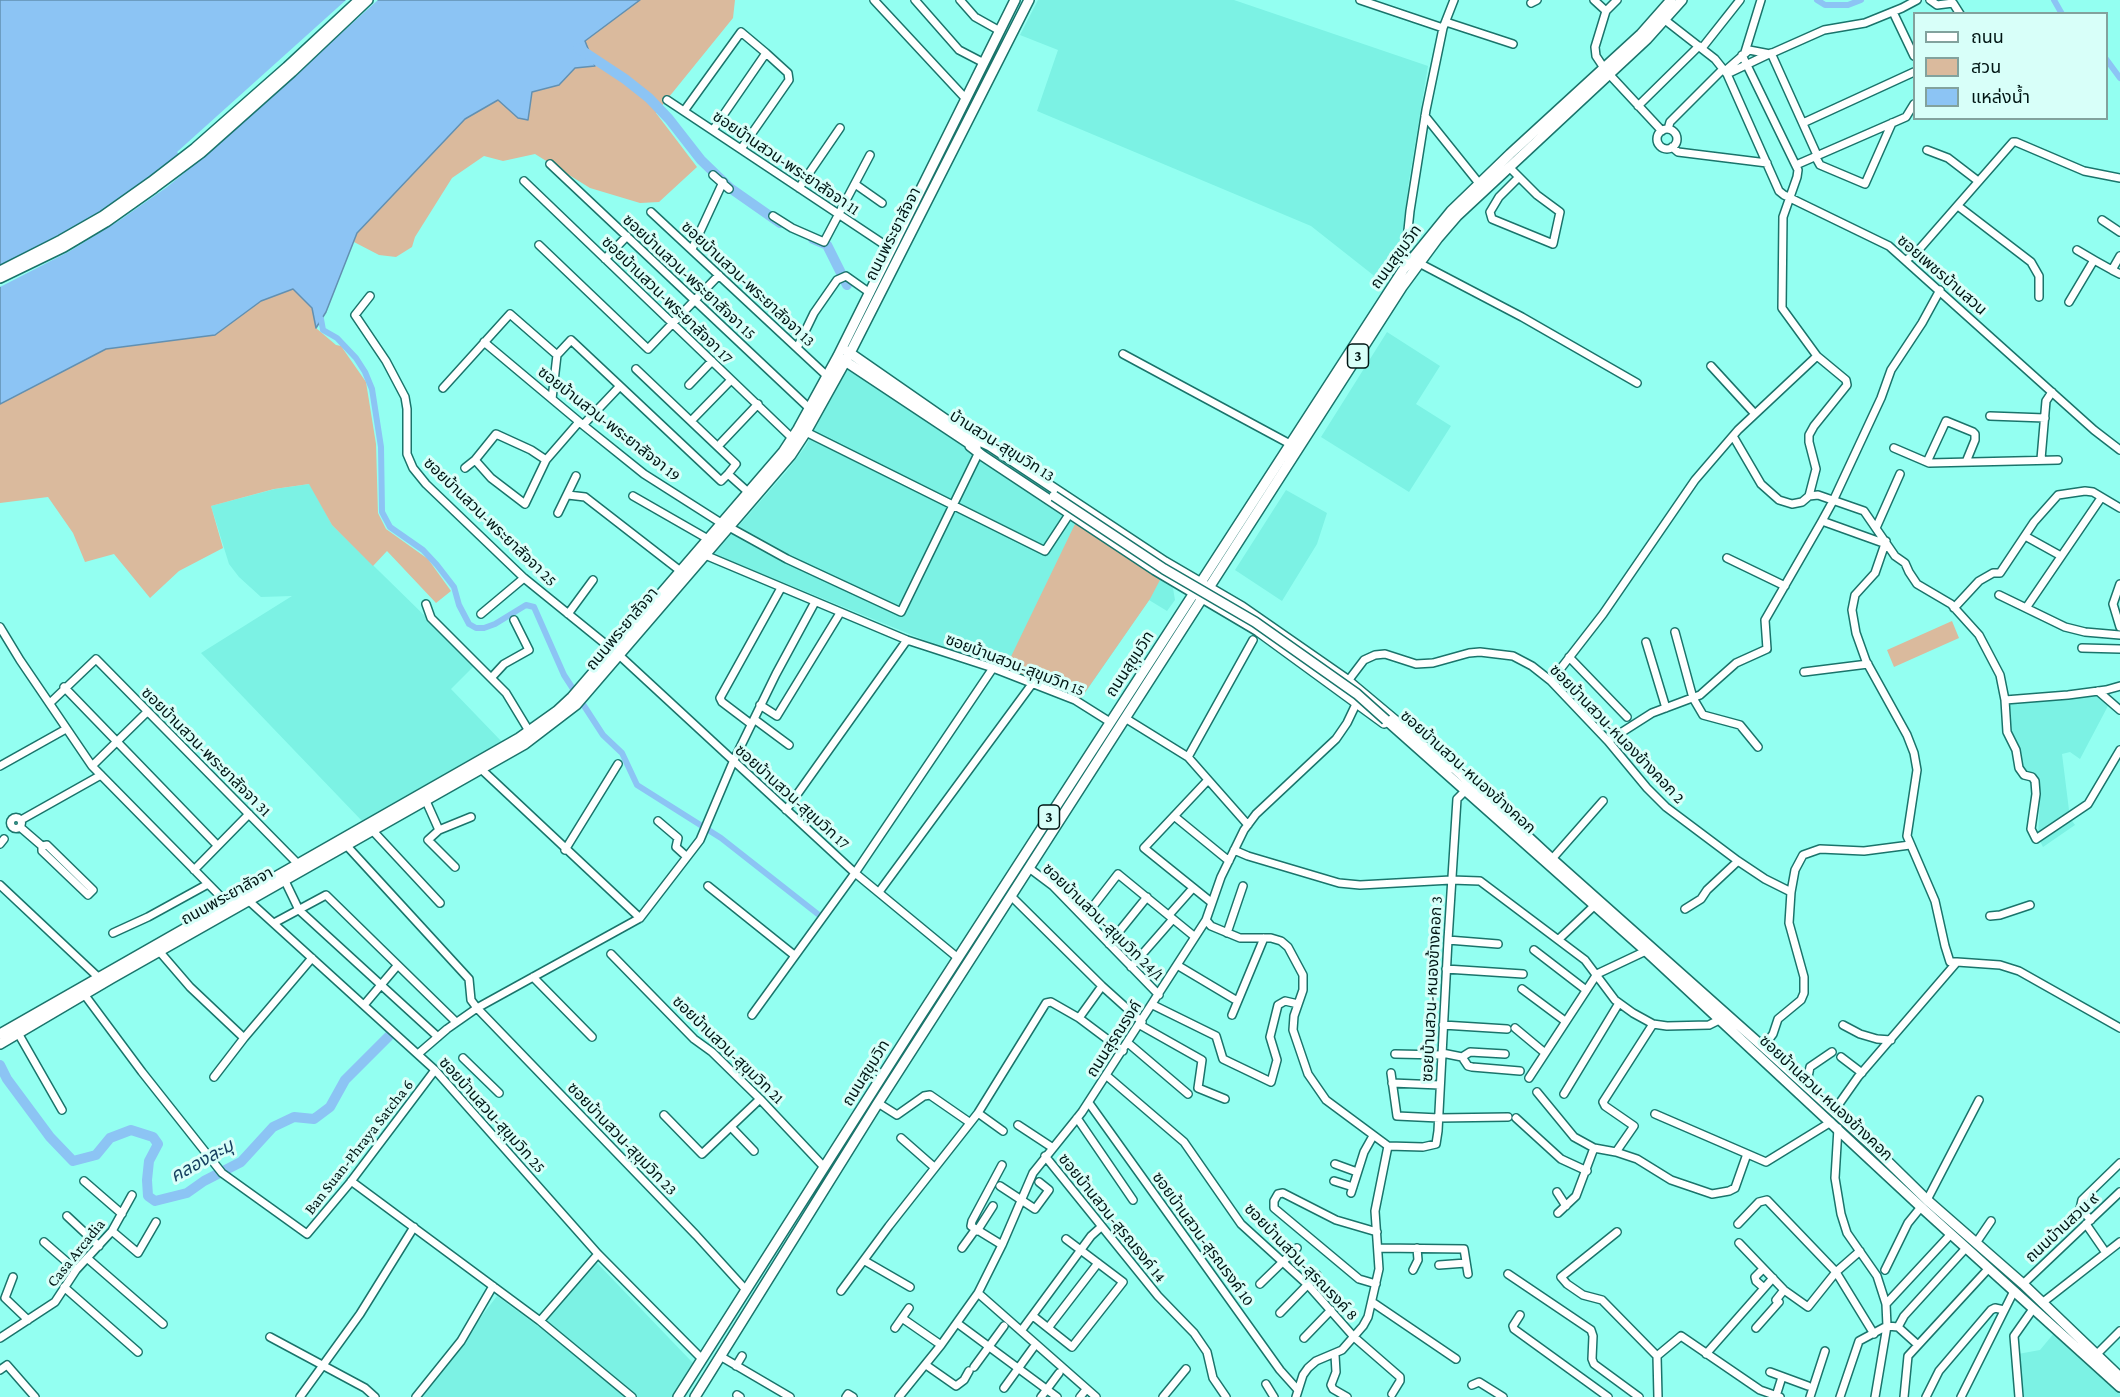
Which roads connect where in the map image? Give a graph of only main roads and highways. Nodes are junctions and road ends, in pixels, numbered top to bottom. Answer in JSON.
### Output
{"nodes":[{"id":1,"x":359,"y":0,"type":"edge"},
{"id":2,"x":368,"y":0,"type":"edge"},
{"id":3,"x":1015,"y":0,"type":"edge"},
{"id":4,"x":1029,"y":0,"type":"edge"},
{"id":5,"x":1671,"y":0,"type":"edge"},
{"id":6,"x":1682,"y":0,"type":"edge"},
{"id":7,"x":1604,"y":72,"type":"junction"},
{"id":8,"x":966,"y":99,"type":"junction"},
{"id":9,"x":974,"y":107,"type":"junction"},
{"id":10,"x":931,"y":169,"type":"junction"},
{"id":11,"x":940,"y":175,"type":"junction"},
{"id":12,"x":1482,"y":186,"type":"junction"},
{"id":13,"x":896,"y":251,"type":"junction"},
{"id":14,"x":0,"y":271,"type":"edge"},
{"id":15,"x":0,"y":278,"type":"edge"},
{"id":16,"x":844,"y":354,"type":"junction"},
{"id":17,"x":972,"y":442,"type":"junction"},
{"id":18,"x":725,"y":525,"type":"junction"},
{"id":19,"x":684,"y":573,"type":"junction"},
{"id":20,"x":1205,"y":585,"type":"junction"},
{"id":21,"x":1197,"y":596,"type":"junction"},
{"id":22,"x":1257,"y":617,"type":"junction"},
{"id":23,"x":1251,"y":627,"type":"junction"},
{"id":24,"x":574,"y":701,"type":"junction"},
{"id":25,"x":1386,"y":720,"type":"joint"},
{"id":26,"x":1426,"y":751,"type":"junction"},
{"id":27,"x":478,"y":766,"type":"junction"},
{"id":28,"x":230,"y":907,"type":"junction"},
{"id":29,"x":1650,"y":950,"type":"junction"},
{"id":30,"x":128,"y":965,"type":"junction"},
{"id":31,"x":0,"y":1034,"type":"edge"},
{"id":32,"x":0,"y":1044,"type":"edge"},
{"id":33,"x":1800,"y":1081,"type":"junction"},
{"id":34,"x":1790,"y":1086,"type":"junction"},
{"id":35,"x":1924,"y":1204,"type":"junction"},
{"id":36,"x":2023,"y":1284,"type":"junction"},
{"id":37,"x":748,"y":1288,"type":"junction"},
{"id":38,"x":2014,"y":1291,"type":"junction"},
{"id":39,"x":759,"y":1292,"type":"junction"},
{"id":40,"x":2120,"y":1377,"type":"edge"},
{"id":41,"x":2120,"y":1387,"type":"edge"},
{"id":42,"x":678,"y":1397,"type":"edge"},
{"id":43,"x":695,"y":1397,"type":"edge"}],
"edges":[{"from":1,"to":14,"type":"main road"},
{"from":2,"to":15,"type":"main road"},
{"from":3,"to":8,"type":"main road","name":"ถนนพระยาสัจจา"},
{"from":4,"to":9,"type":"main road","name":"ถนนพระยาสัจจา"},
{"from":5,"to":7,"type":"main road","name":"ถนนสุขุมวิท"},
{"from":6,"to":7,"type":"main road","name":"ถนนสุขุมวิท"},
{"from":7,"to":12,"type":"main road","name":"ถนนสุขุมวิท","number":"3"},
{"from":7,"to":12,"type":"main road","name":"ถนนสุขุมวิท","number":"3"},
{"from":8,"to":9,"type":"main road"},
{"from":8,"to":10,"type":"main road","name":"ถนนพระยาสัจจา"},
{"from":9,"to":11,"type":"main road","name":"ถนนพระยาสัจจา"},
{"from":10,"to":11,"type":"main road"},
{"from":10,"to":13,"type":"main road","name":"ถนนพระยาสัจจา"},
{"from":11,"to":13,"type":"main road","name":"ถนนพระยาสัจจา"},
{"from":12,"to":20,"type":"main road","name":"ถนนสุขุมวิท","number":"3"},
{"from":12,"to":20,"type":"main road","name":"ถนนสุขุมวิท","number":"3"},
{"from":13,"to":16,"type":"main road","name":"ถนนพระยาสัจจา"},
{"from":13,"to":16,"type":"main road","name":"ถนนพระยาสัจจา"},
{"from":16,"to":17,"type":"main road","name":"บ้านสวน-สุขุมวิท 13"},
{"from":16,"to":18,"type":"main road","name":"ถนนพระยาสัจจา"},
{"from":16,"to":18,"type":"main road","name":"ถนนพระยาสัจจา"},
{"from":17,"to":20,"type":"main road"},
{"from":17,"to":21,"type":"main road"},
{"from":17,"to":25,"type":"main road","name":"บ้านสวน-สุขุมวิท 13","bridge":true},
{"from":18,"to":19,"type":"main road","name":"ถนนพระยาสัจจา"},
{"from":18,"to":19,"type":"main road","name":"ถนนพระยาสัจจา"},
{"from":19,"to":24,"type":"main road","name":"ถนนพระยาสัจจา"},
{"from":20,"to":21,"type":"main road","name":"ถนนสุขุมวิท","number":"3"},
{"from":20,"to":22,"type":"main road"},
{"from":21,"to":23,"type":"main road"},
{"from":21,"to":37,"type":"main road","name":"ถนนสุขุมวิท","number":"3"},
{"from":21,"to":39,"type":"main road","name":"ถนนสุขุมวิท","number":"3"},
{"from":22,"to":23,"type":"main road"},
{"from":22,"to":26,"type":"main road"},
{"from":23,"to":26,"type":"main road"},
{"from":24,"to":27,"type":"main road","name":"ถนนพระยาสัจจา"},
{"from":24,"to":27,"type":"main road","name":"ถนนพระยาสัจจา"},
{"from":25,"to":26,"type":"main road","name":"ซอยบ้านสวน-หนองข้างคอก"},
{"from":26,"to":29,"type":"main road","name":"ซอยบ้านสวน-หนองข้างคอก"},
{"from":26,"to":29,"type":"main road","name":"ซอยบ้านสวน-หนองข้างคอก"},
{"from":27,"to":28,"type":"main road","name":"ถนนพระยาสัจจา"},
{"from":27,"to":28,"type":"main road","name":"ถนนพระยาสัจจา"},
{"from":28,"to":30,"type":"main road","name":"ถนนพระยาสัจจา"},
{"from":28,"to":30,"type":"main road","name":"ถนนพระยาสัจจา"},
{"from":29,"to":33,"type":"main road","name":"ซอยบ้านสวน-หนองข้างคอก"},
{"from":29,"to":34,"type":"main road","name":"ซอยบ้านสวน-หนองข้างคอก"},
{"from":30,"to":31,"type":"main road","name":"ถนนพระยาสัจจา"},
{"from":30,"to":32,"type":"main road","name":"ถนนพระยาสัจจา"},
{"from":33,"to":34,"type":"main road"},
{"from":33,"to":35,"type":"main road","name":"ซอยบ้านสวน-หนองข้างคอก"},
{"from":34,"to":35,"type":"main road","name":"ซอยบ้านสวน-หนองข้างคอก"},
{"from":35,"to":36,"type":"main road","name":"ซอยบ้านสวน-หนองข้างคอก"},
{"from":35,"to":38,"type":"main road","name":"ซอยบ้านสวน-หนองข้างคอก"},
{"from":36,"to":38,"type":"main road"},
{"from":36,"to":40,"type":"main road","name":"ซอยบ้านสวน-หนองข้างคอก"},
{"from":37,"to":39,"type":"main road"},
{"from":37,"to":42,"type":"main road","name":"ถนนสุขุมวิท","number":"3"},
{"from":38,"to":41,"type":"main road","name":"ซอยบ้านสวน-หนองข้างคอก"},
{"from":39,"to":43,"type":"main road","name":"ถนนสุขุมวิท","number":"3"}]}
